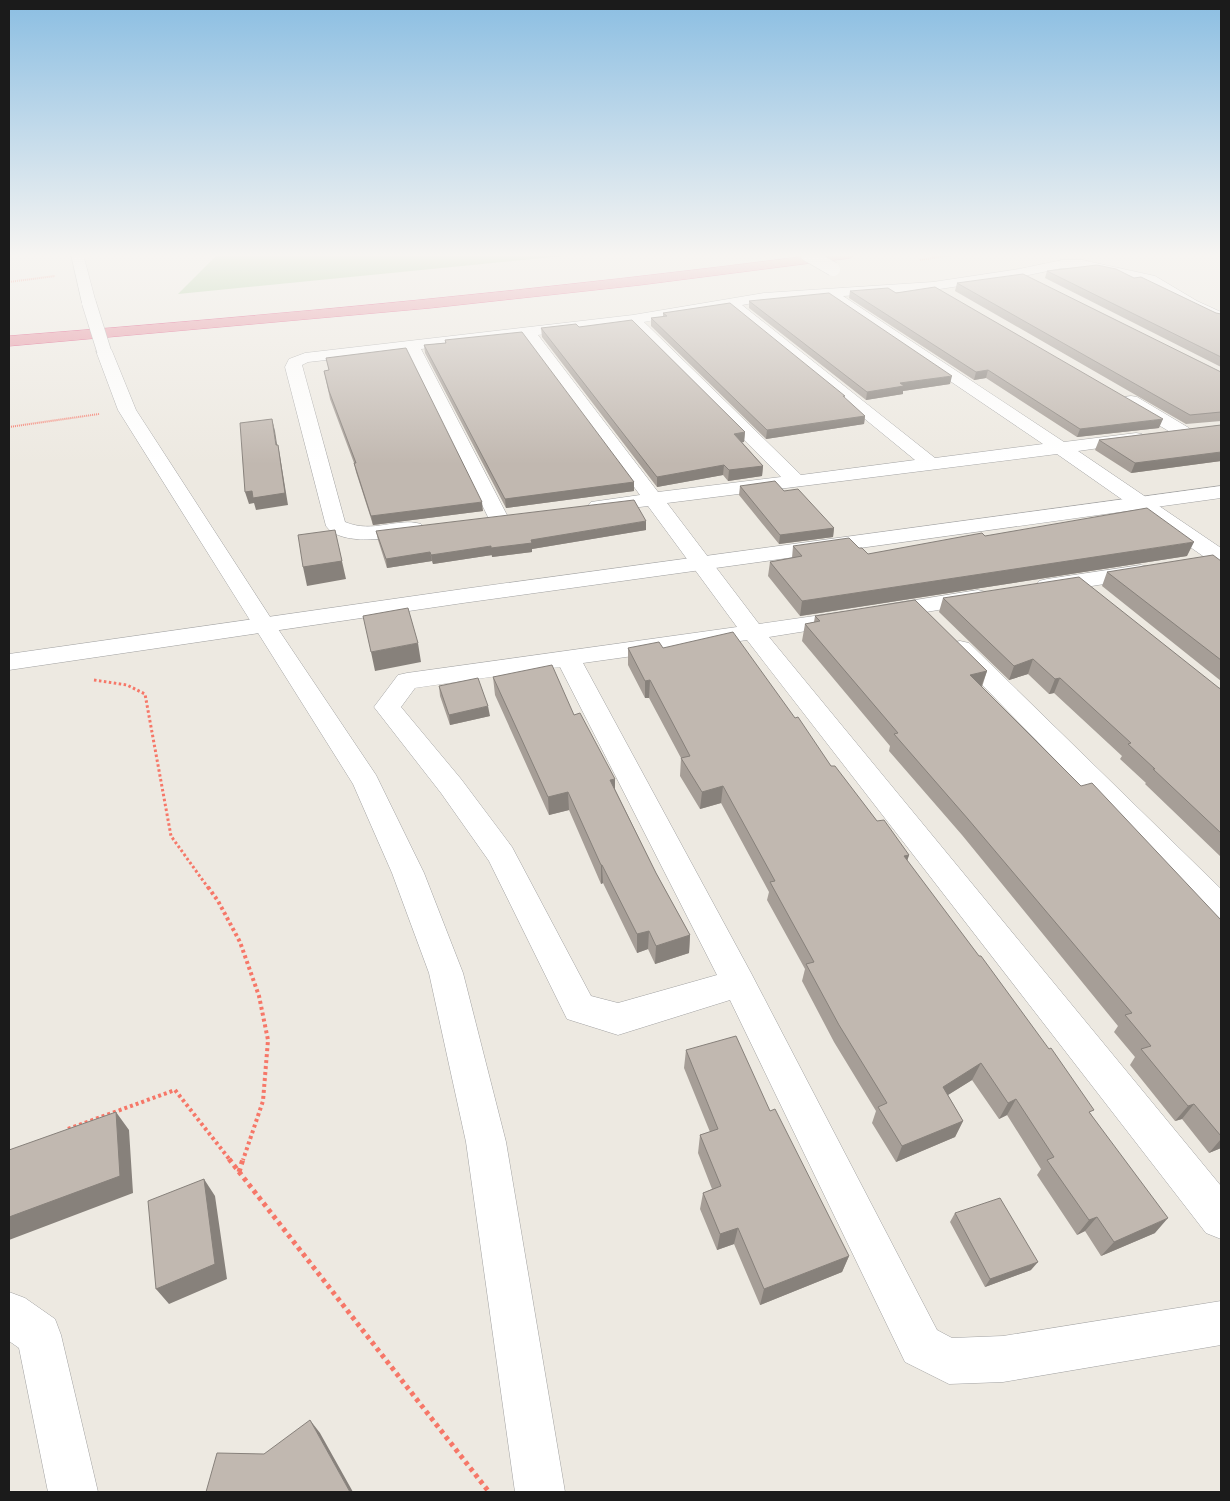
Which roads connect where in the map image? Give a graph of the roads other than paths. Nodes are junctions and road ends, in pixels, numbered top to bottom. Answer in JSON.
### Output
{"nodes":[{"id":1,"x":55,"y":324,"type":"edge"},
{"id":2,"x":96,"y":324,"type":"edge"},
{"id":3,"x":195,"y":324,"type":"edge"},
{"id":4,"x":588,"y":324,"type":"edge"},
{"id":5,"x":638,"y":324,"type":"edge"},
{"id":6,"x":757,"y":324,"type":"edge"},
{"id":7,"x":876,"y":324,"type":"edge"},
{"id":8,"x":9,"y":328,"type":"edge"},
{"id":9,"x":526,"y":331,"type":"junction"},
{"id":10,"x":9,"y":341,"type":"edge"},
{"id":11,"x":410,"y":344,"type":"junction"},
{"id":12,"x":1114,"y":392,"type":"edge"},
{"id":13,"x":1202,"y":429,"type":"edge"},
{"id":14,"x":1183,"y":432,"type":"junction"},
{"id":15,"x":1060,"y":448,"type":"junction"},
{"id":16,"x":930,"y":463,"type":"junction"},
{"id":17,"x":796,"y":481,"type":"junction"},
{"id":18,"x":1221,"y":492,"type":"edge"},
{"id":19,"x":654,"y":500,"type":"junction"},
{"id":20,"x":1143,"y":503,"type":"junction"},
{"id":21,"x":585,"y":507,"type":"edge"},
{"id":22,"x":517,"y":515,"type":"edge"},
{"id":23,"x":498,"y":517,"type":"junction"},
{"id":24,"x":478,"y":520,"type":"edge"},
{"id":25,"x":430,"y":526,"type":"edge"},
{"id":26,"x":1221,"y":559,"type":"edge"},
{"id":27,"x":698,"y":562,"type":"junction"},
{"id":28,"x":1078,"y":582,"type":"junction"},
{"id":29,"x":1101,"y":600,"type":"edge"},
{"id":30,"x":918,"y":607,"type":"junction"},
{"id":31,"x":262,"y":623,"type":"junction"},
{"id":32,"x":752,"y":632,"type":"junction"},
{"id":33,"x":568,"y":658,"type":"junction"},
{"id":34,"x":9,"y":662,"type":"edge"},
{"id":35,"x":1221,"y":909,"type":"edge"},
{"id":36,"x":739,"y":983,"type":"junction"},
{"id":37,"x":1221,"y":1218,"type":"edge"},
{"id":38,"x":9,"y":1314,"type":"edge"},
{"id":39,"x":1221,"y":1323,"type":"edge"},
{"id":40,"x":73,"y":1492,"type":"edge"},
{"id":41,"x":540,"y":1492,"type":"edge"}],
"edges":[{"from":1,"to":8,"type":"highway"},
{"from":2,"to":31,"type":"street","bridge":true},
{"from":3,"to":10,"type":"highway"},
{"from":4,"to":9,"type":"street"},
{"from":5,"to":17,"type":"street"},
{"from":6,"to":16,"type":"street"},
{"from":7,"to":15,"type":"street"},
{"from":9,"to":11,"type":"street"},
{"from":9,"to":19,"type":"street"},
{"from":11,"to":23,"type":"street"},
{"from":11,"to":25,"type":"street"},
{"from":12,"to":14,"type":"street"},
{"from":13,"to":14,"type":"street"},
{"from":14,"to":15,"type":"street"},
{"from":15,"to":16,"type":"street"},
{"from":15,"to":20,"type":"street"},
{"from":16,"to":17,"type":"street"},
{"from":17,"to":19,"type":"street"},
{"from":18,"to":20,"type":"street"},
{"from":19,"to":21,"type":"street"},
{"from":19,"to":27,"type":"street"},
{"from":20,"to":26,"type":"street"},
{"from":20,"to":27,"type":"street"},
{"from":22,"to":23,"type":"street"},
{"from":23,"to":24,"type":"street"},
{"from":26,"to":28,"type":"street"},
{"from":27,"to":31,"type":"street"},
{"from":27,"to":32,"type":"street"},
{"from":28,"to":29,"type":"street"},
{"from":28,"to":30,"type":"street"},
{"from":30,"to":32,"type":"street"},
{"from":30,"to":35,"type":"street"},
{"from":31,"to":34,"type":"street"},
{"from":31,"to":41,"type":"street"},
{"from":32,"to":33,"type":"street"},
{"from":32,"to":37,"type":"street"},
{"from":33,"to":36,"type":"street"},
{"from":33,"to":36,"type":"street"},
{"from":36,"to":39,"type":"street"},
{"from":38,"to":40,"type":"street"}]}
